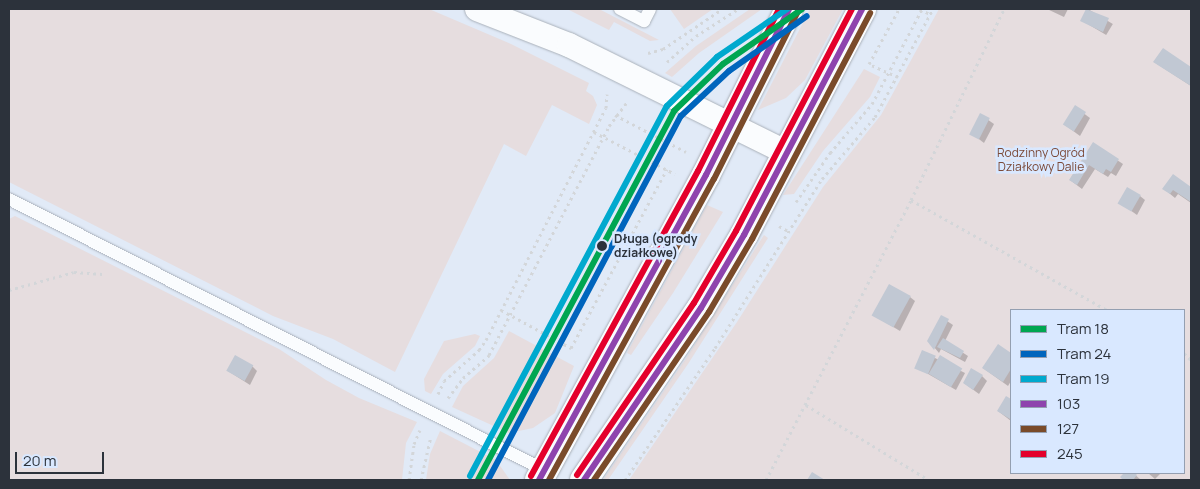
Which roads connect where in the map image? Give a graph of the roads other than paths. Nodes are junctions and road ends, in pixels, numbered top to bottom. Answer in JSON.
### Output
{"nodes":[{"id":1,"x":620,"y":9,"type":"edge"},
{"id":2,"x":650,"y":9,"type":"edge"},
{"id":3,"x":789,"y":9,"type":"edge"},
{"id":4,"x":862,"y":9,"type":"edge"},
{"id":5,"x":482,"y":10,"type":"edge"},
{"id":6,"x":730,"y":125,"type":"junction"},
{"id":7,"x":788,"y":153,"type":"junction"},
{"id":8,"x":9,"y":199,"type":"edge"},
{"id":9,"x":542,"y":475,"type":"edge"},
{"id":10,"x":584,"y":480,"type":"edge"}],
"edges":[{"from":1,"to":2,"type":"lane"},
{"from":3,"to":6,"type":"street"},
{"from":4,"to":7,"type":"street"},
{"from":5,"to":6,"type":"street"},
{"from":6,"to":7,"type":"street"},
{"from":6,"to":9,"type":"street"},
{"from":7,"to":10,"type":"street"},
{"from":8,"to":9,"type":"lane"}]}
